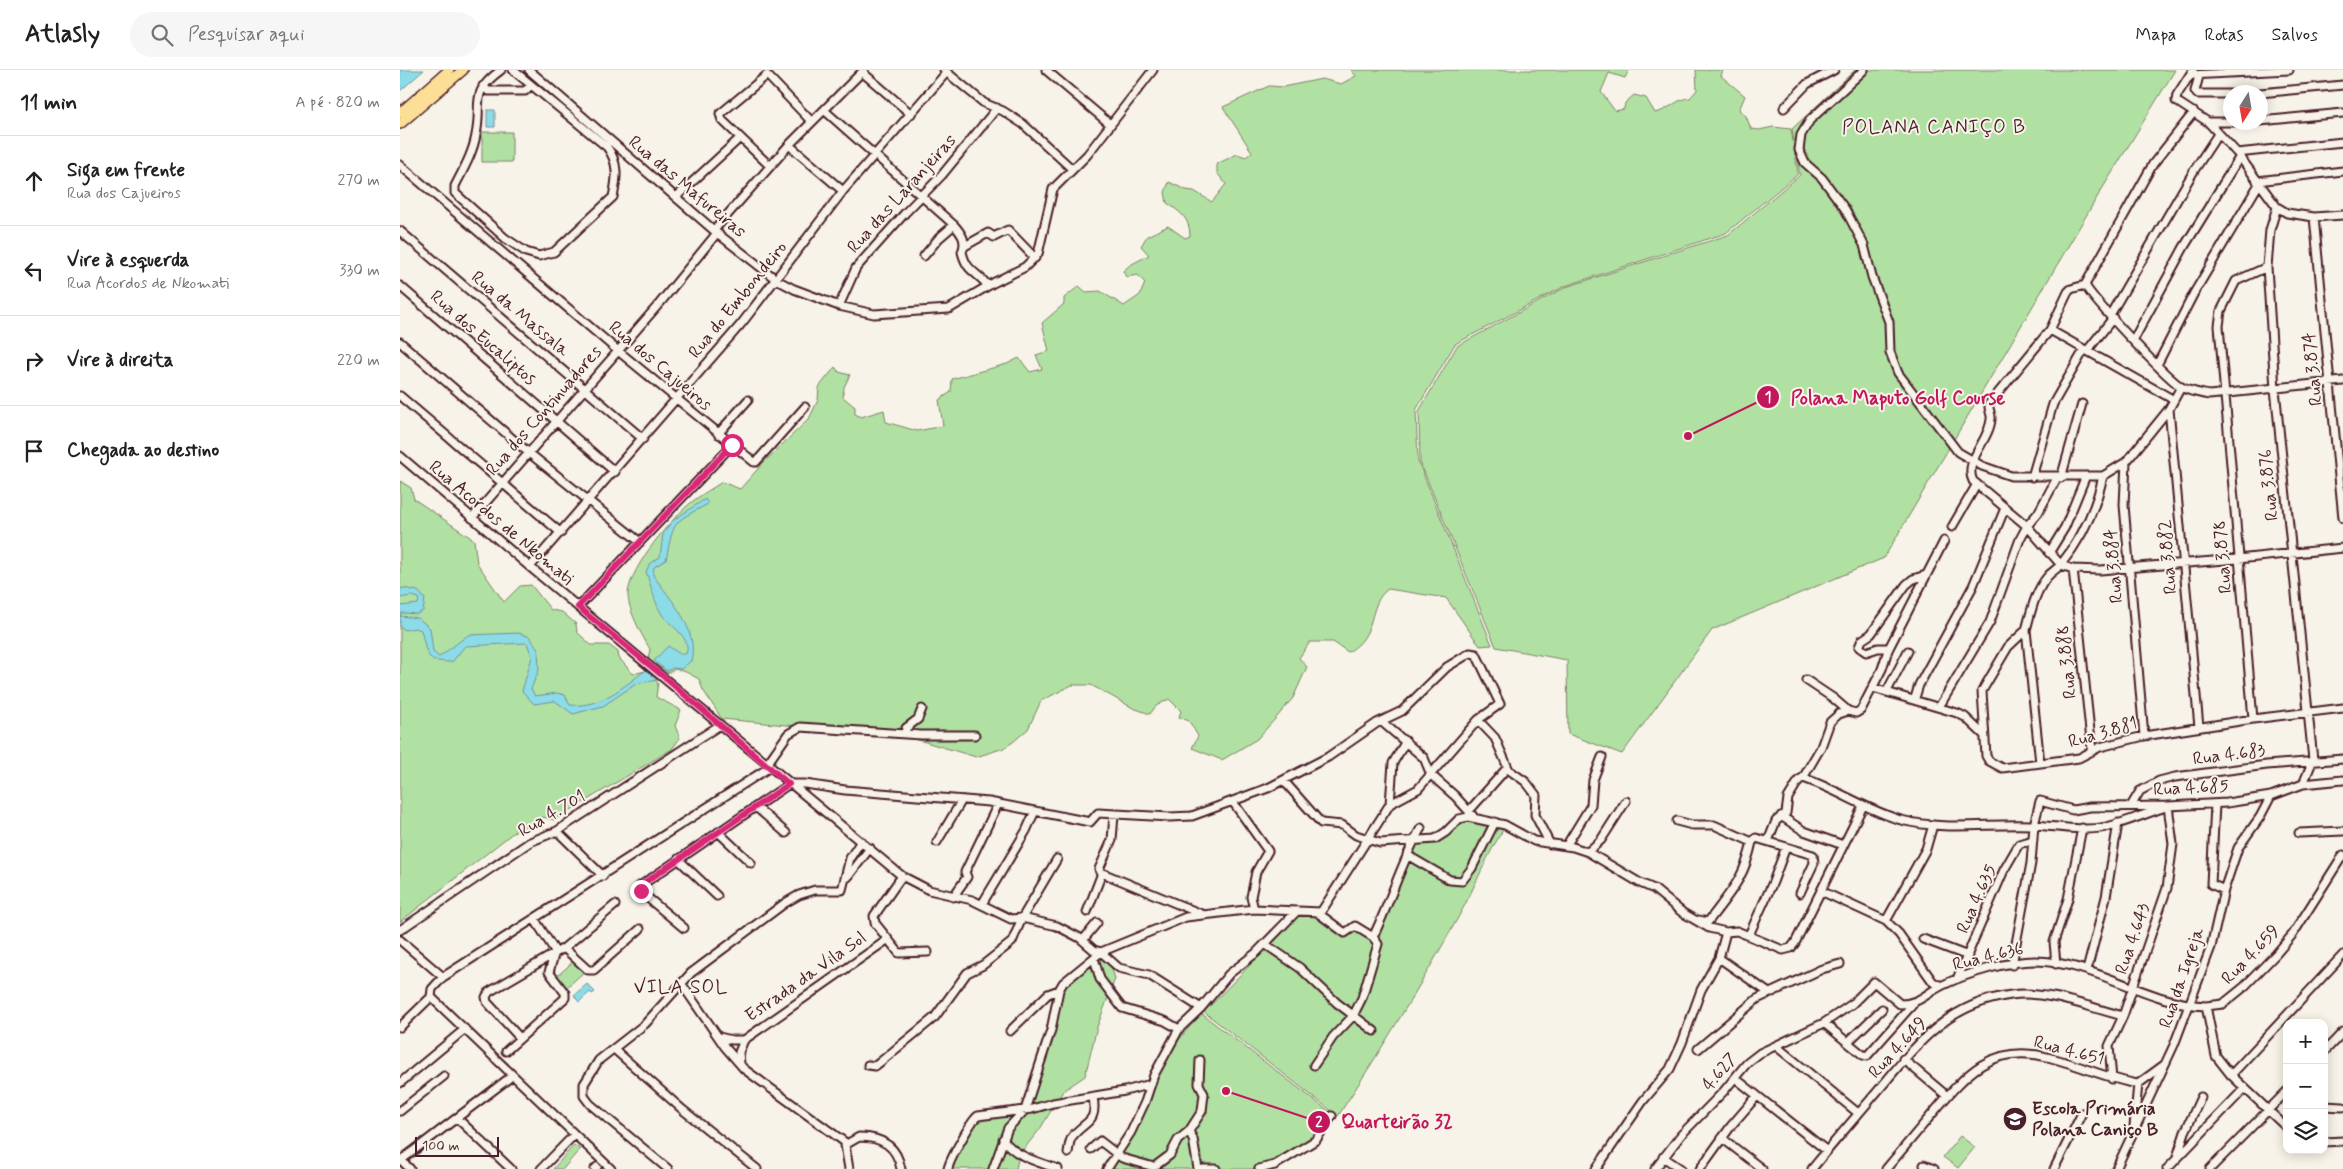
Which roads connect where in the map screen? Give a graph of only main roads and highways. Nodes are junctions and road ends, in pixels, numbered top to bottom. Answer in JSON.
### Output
{"nodes":[{"id":1,"x":449,"y":70,"type":"edge"},
{"id":2,"x":463,"y":70,"type":"edge"},
{"id":3,"x":400,"y":113,"type":"edge"},
{"id":4,"x":400,"y":124,"type":"edge"}],
"edges":[{"from":1,"to":3,"type":"main road"},
{"from":2,"to":4,"type":"main road"}]}
